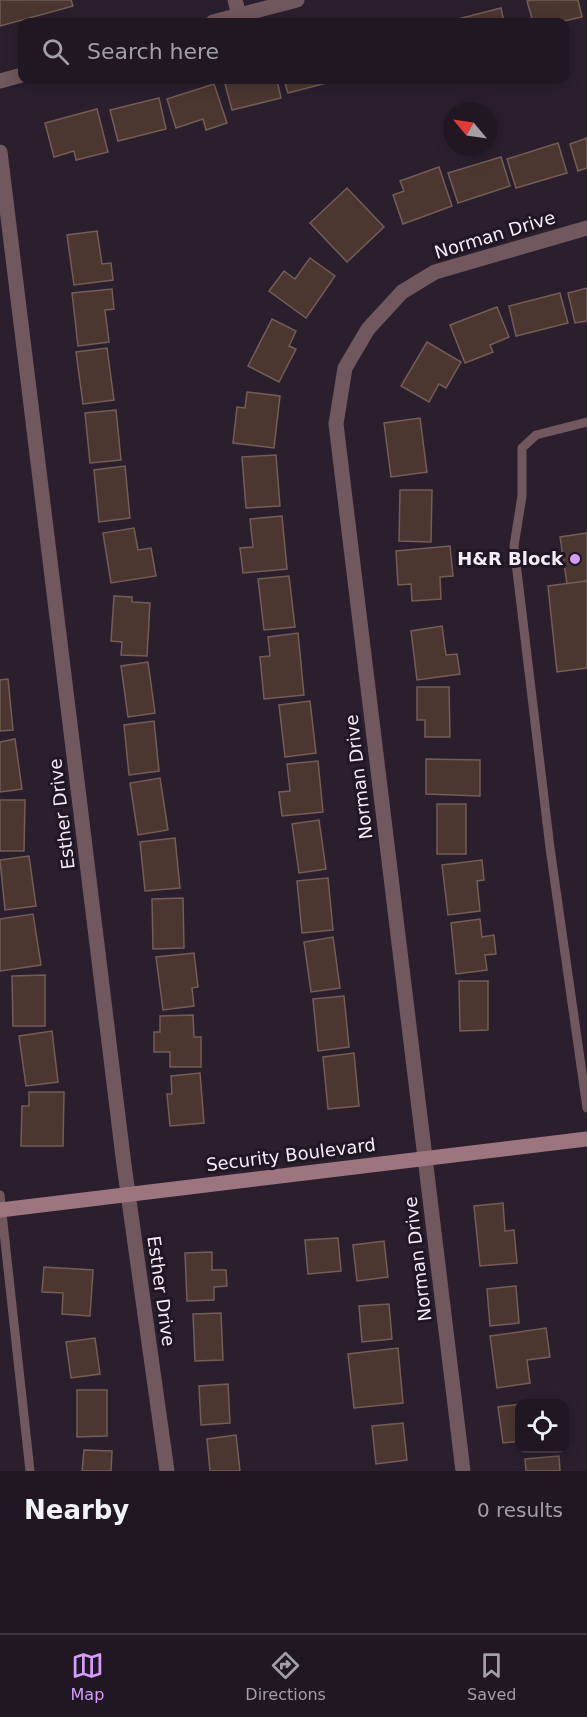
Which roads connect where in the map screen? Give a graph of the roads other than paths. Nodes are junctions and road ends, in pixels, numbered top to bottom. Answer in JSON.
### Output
{"nodes":[{"id":1,"x":297,"y":0,"type":"edge"},
{"id":2,"x":237,"y":8,"type":"edge"},
{"id":3,"x":220,"y":18,"type":"edge"},
{"id":4,"x":18,"y":76,"type":"edge"},
{"id":5,"x":0,"y":81,"type":"edge"},
{"id":6,"x":0,"y":152,"type":"edge"},
{"id":7,"x":587,"y":228,"type":"edge"},
{"id":8,"x":587,"y":422,"type":"edge"},
{"id":9,"x":585,"y":1087,"type":"edge"},
{"id":10,"x":587,"y":1108,"type":"edge"},
{"id":11,"x":587,"y":1139,"type":"edge"},
{"id":12,"x":426,"y":1158,"type":"junction"},
{"id":13,"x":128,"y":1194,"type":"junction"},
{"id":14,"x":1,"y":1205,"type":"edge"},
{"id":15,"x":30,"y":1471,"type":"edge"},
{"id":16,"x":167,"y":1471,"type":"edge"},
{"id":17,"x":463,"y":1471,"type":"edge"}],
"edges":[{"from":1,"to":2,"type":"street"},
{"from":2,"to":3,"type":"street"},
{"from":4,"to":5,"type":"street"},
{"from":6,"to":13,"type":"street","name":"Esther Drive"},
{"from":7,"to":12,"type":"street","name":"Norman Drive"},
{"from":8,"to":9,"type":"lane"},
{"from":9,"to":10,"type":"lane"},
{"from":11,"to":12,"type":"street","name":"Security Boulevard"},
{"from":12,"to":13,"type":"street","name":"Security Boulevard"},
{"from":12,"to":17,"type":"street","name":"Norman Drive"},
{"from":13,"to":14,"type":"street","name":"Security Boulevard"},
{"from":13,"to":16,"type":"street","name":"Esther Drive"},
{"from":14,"to":15,"type":"lane"}]}
